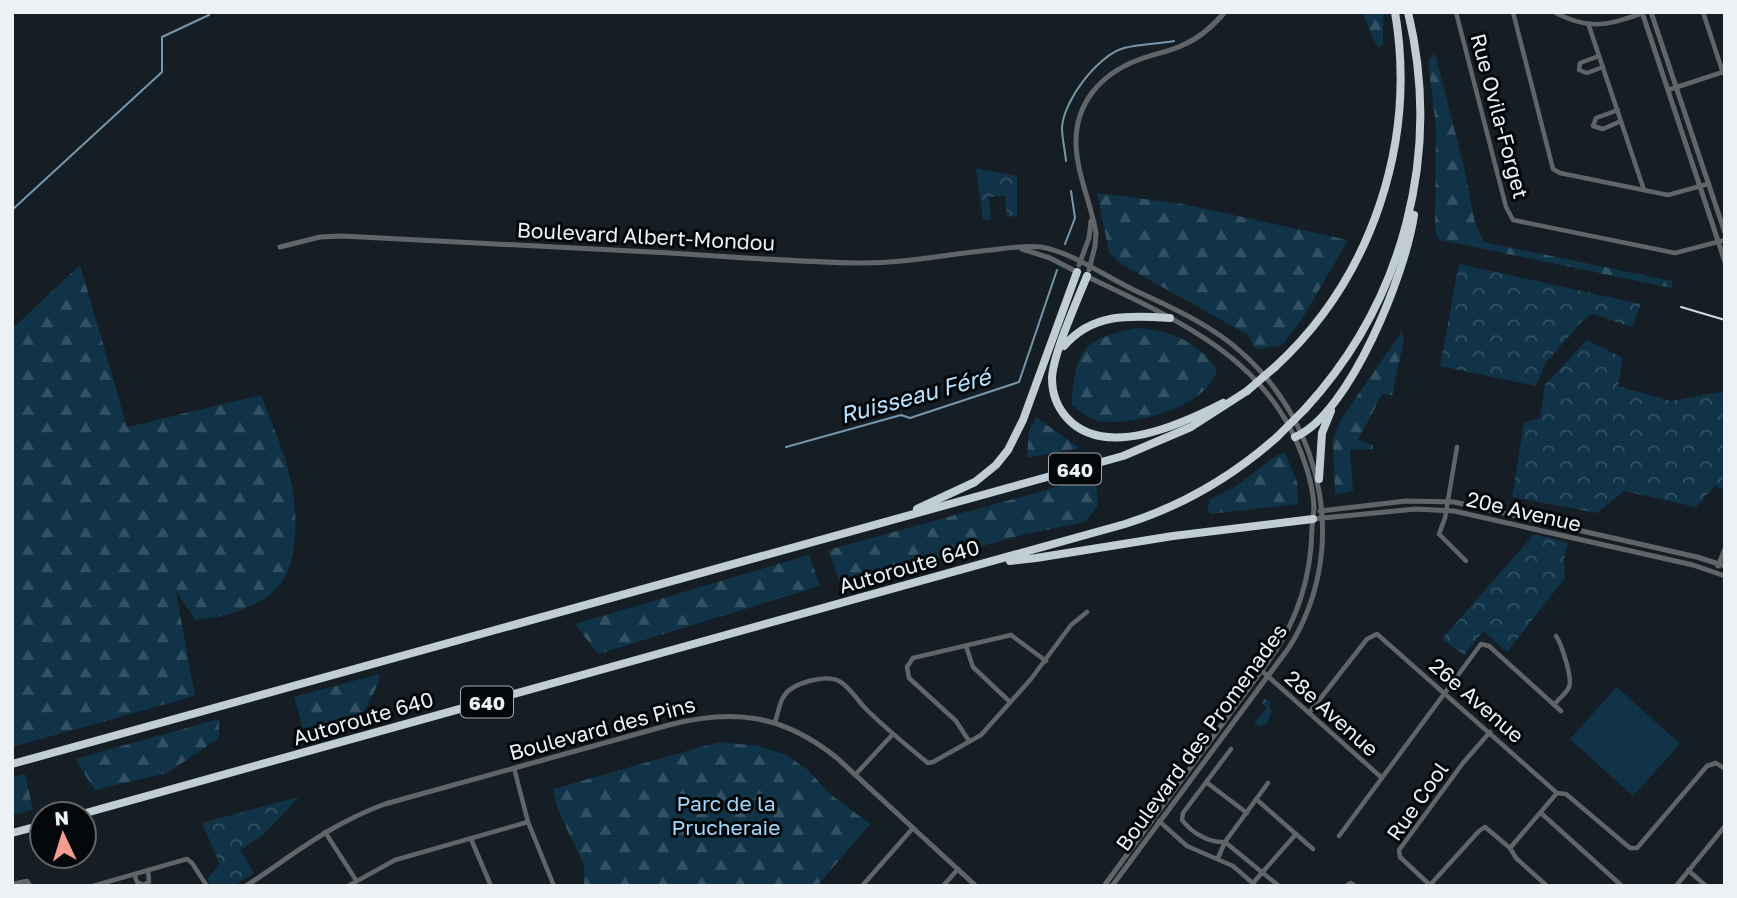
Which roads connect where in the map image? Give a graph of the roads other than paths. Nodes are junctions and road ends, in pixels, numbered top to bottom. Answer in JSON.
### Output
{"nodes":[{"id":1,"x":1224,"y":12,"type":"edge"},
{"id":2,"x":1395,"y":12,"type":"edge"},
{"id":3,"x":1408,"y":12,"type":"edge"},
{"id":4,"x":1456,"y":12,"type":"edge"},
{"id":5,"x":1554,"y":12,"type":"edge"},
{"id":6,"x":1651,"y":12,"type":"edge"},
{"id":7,"x":1643,"y":13,"type":"edge"},
{"id":8,"x":1704,"y":13,"type":"edge"},
{"id":9,"x":1515,"y":14,"type":"edge"},
{"id":10,"x":1589,"y":26,"type":"junction"},
{"id":11,"x":1599,"y":56,"type":"junction"},
{"id":12,"x":1603,"y":67,"type":"junction"},
{"id":13,"x":1724,"y":72,"type":"edge"},
{"id":14,"x":1676,"y":87,"type":"junction"},
{"id":15,"x":1668,"y":90,"type":"junction"},
{"id":16,"x":1618,"y":110,"type":"junction"},
{"id":17,"x":1621,"y":121,"type":"junction"},
{"id":18,"x":1708,"y":184,"type":"junction"},
{"id":19,"x":1700,"y":187,"type":"junction"},
{"id":20,"x":1645,"y":190,"type":"junction"},
{"id":21,"x":1091,"y":213,"type":"junction"},
{"id":22,"x":1725,"y":233,"type":"edge"},
{"id":23,"x":1721,"y":241,"type":"edge"},
{"id":24,"x":280,"y":247,"type":"dead end"},
{"id":25,"x":1402,"y":254,"type":"junction"},
{"id":26,"x":1725,"y":262,"type":"edge"},
{"id":27,"x":1079,"y":267,"type":"junction"},
{"id":28,"x":1088,"y":272,"type":"junction"},
{"id":29,"x":1170,"y":318,"type":"junction"},
{"id":30,"x":1060,"y":351,"type":"junction"},
{"id":31,"x":1247,"y":391,"type":"junction"},
{"id":32,"x":1341,"y":391,"type":"junction"},
{"id":33,"x":1298,"y":436,"type":"junction"},
{"id":34,"x":1457,"y":447,"type":"dead end"},
{"id":35,"x":1318,"y":480,"type":"junction"},
{"id":36,"x":1448,"y":502,"type":"junction"},
{"id":37,"x":1323,"y":510,"type":"junction"},
{"id":38,"x":1446,"y":510,"type":"junction"},
{"id":39,"x":1313,"y":515,"type":"junction"},
{"id":40,"x":1324,"y":518,"type":"junction"},
{"id":41,"x":891,"y":520,"type":"junction"},
{"id":42,"x":1725,"y":549,"type":"edge"},
{"id":43,"x":1466,"y":561,"type":"dead end"},
{"id":44,"x":989,"y":562,"type":"junction"},
{"id":45,"x":1722,"y":565,"type":"edge"},
{"id":46,"x":1716,"y":572,"type":"junction"},
{"id":47,"x":1724,"y":574,"type":"edge"},
{"id":48,"x":1087,"y":612,"type":"dead end"},
{"id":49,"x":1556,"y":636,"type":"dead end"},
{"id":50,"x":966,"y":646,"type":"junction"},
{"id":51,"x":1046,"y":661,"type":"junction"},
{"id":52,"x":1262,"y":671,"type":"junction"},
{"id":53,"x":1268,"y":677,"type":"junction"},
{"id":54,"x":1445,"y":693,"type":"junction"},
{"id":55,"x":1010,"y":702,"type":"junction"},
{"id":56,"x":1554,"y":705,"type":"junction"},
{"id":57,"x":1561,"y":711,"type":"dead end"},
{"id":58,"x":1309,"y":713,"type":"junction"},
{"id":59,"x":775,"y":722,"type":"junction"},
{"id":60,"x":1490,"y":732,"type":"junction"},
{"id":61,"x":893,"y":734,"type":"junction"},
{"id":62,"x":969,"y":741,"type":"junction"},
{"id":63,"x":1231,"y":749,"type":"dead end"},
{"id":64,"x":12,"y":764,"type":"edge"},
{"id":65,"x":514,"y":768,"type":"junction"},
{"id":66,"x":1725,"y":769,"type":"edge"},
{"id":67,"x":855,"y":775,"type":"junction"},
{"id":68,"x":1382,"y":778,"type":"junction"},
{"id":69,"x":1206,"y":782,"type":"junction"},
{"id":70,"x":1268,"y":783,"type":"dead end"},
{"id":71,"x":1558,"y":793,"type":"junction"},
{"id":72,"x":1256,"y":799,"type":"junction"},
{"id":73,"x":98,"y":810,"type":"edge"},
{"id":74,"x":1247,"y":813,"type":"junction"},
{"id":75,"x":1541,"y":813,"type":"junction"},
{"id":76,"x":1157,"y":819,"type":"junction"},
{"id":77,"x":528,"y":822,"type":"junction"},
{"id":78,"x":1725,"y":825,"type":"edge"},
{"id":79,"x":913,"y":828,"type":"junction"},
{"id":80,"x":325,"y":831,"type":"junction"},
{"id":81,"x":1296,"y":834,"type":"junction"},
{"id":82,"x":1339,"y":836,"type":"dead end"},
{"id":83,"x":471,"y":839,"type":"junction"},
{"id":84,"x":1225,"y":842,"type":"junction"},
{"id":85,"x":1510,"y":848,"type":"junction"},
{"id":86,"x":1313,"y":849,"type":"dead end"},
{"id":87,"x":1218,"y":858,"type":"junction"},
{"id":88,"x":958,"y":869,"type":"junction"},
{"id":89,"x":148,"y":870,"type":"junction"},
{"id":90,"x":1688,"y":870,"type":"junction"},
{"id":91,"x":1263,"y":873,"type":"junction"},
{"id":92,"x":134,"y":874,"type":"junction"},
{"id":93,"x":356,"y":880,"type":"junction"},
{"id":94,"x":12,"y":884,"type":"edge"},
{"id":95,"x":1254,"y":884,"type":"edge"},
{"id":96,"x":1431,"y":885,"type":"edge"},
{"id":97,"x":30,"y":886,"type":"edge"},
{"id":98,"x":93,"y":886,"type":"edge"},
{"id":99,"x":207,"y":886,"type":"edge"},
{"id":100,"x":246,"y":886,"type":"edge"},
{"id":101,"x":348,"y":886,"type":"edge"},
{"id":102,"x":491,"y":886,"type":"edge"},
{"id":103,"x":554,"y":886,"type":"edge"},
{"id":104,"x":862,"y":886,"type":"edge"},
{"id":105,"x":943,"y":886,"type":"edge"},
{"id":106,"x":976,"y":886,"type":"edge"},
{"id":107,"x":1104,"y":886,"type":"edge"},
{"id":108,"x":1112,"y":886,"type":"edge"},
{"id":109,"x":1279,"y":886,"type":"edge"},
{"id":110,"x":1346,"y":886,"type":"edge"},
{"id":111,"x":1355,"y":886,"type":"edge"},
{"id":112,"x":1547,"y":886,"type":"edge"},
{"id":113,"x":1622,"y":886,"type":"edge"},
{"id":114,"x":1676,"y":886,"type":"edge"},
{"id":115,"x":1706,"y":886,"type":"edge"}],
"edges":[{"from":1,"to":21,"type":"street"},
{"from":2,"to":31,"type":"highway","number":"640","bridge":true},
{"from":3,"to":25,"type":"highway","name":"Autoroute 640","number":"640"},
{"from":4,"to":23,"type":"street","name":"Rue Ovila-Forget"},
{"from":5,"to":10,"type":"street"},
{"from":6,"to":14,"type":"street"},
{"from":7,"to":10,"type":"street"},
{"from":7,"to":15,"type":"street"},
{"from":8,"to":13,"type":"street"},
{"from":9,"to":20,"type":"street"},
{"from":10,"to":11,"type":"street"},
{"from":11,"to":12,"type":"street"},
{"from":11,"to":12,"type":"street"},
{"from":12,"to":16,"type":"street"},
{"from":13,"to":14,"type":"street"},
{"from":14,"to":15,"type":"street"},
{"from":14,"to":18,"type":"street"},
{"from":15,"to":19,"type":"street"},
{"from":16,"to":17,"type":"street"},
{"from":16,"to":17,"type":"street"},
{"from":17,"to":20,"type":"street"},
{"from":18,"to":19,"type":"street"},
{"from":18,"to":22,"type":"street"},
{"from":19,"to":20,"type":"street"},
{"from":19,"to":23,"type":"street"},
{"from":21,"to":27,"type":"street"},
{"from":21,"to":28,"type":"street"},
{"from":23,"to":26,"type":"street"},
{"from":24,"to":27,"type":"street","name":"Boulevard Albert-Mondou"},
{"from":25,"to":32,"type":"highway"},
{"from":25,"to":44,"type":"highway","name":"Autoroute 640","number":"640","bridge":true},
{"from":27,"to":28,"type":"street","name":"Boulevard des Promenades"},
{"from":27,"to":41,"type":"highway"},
{"from":28,"to":29,"type":"street","name":"Boulevard des Promenades"},
{"from":28,"to":30,"type":"highway"},
{"from":28,"to":33,"type":"street","name":"Boulevard des Promenades"},
{"from":29,"to":30,"type":"highway"},
{"from":29,"to":33,"type":"street","name":"Boulevard des Promenades"},
{"from":30,"to":31,"type":"highway"},
{"from":31,"to":41,"type":"highway","number":"640"},
{"from":32,"to":33,"type":"highway"},
{"from":32,"to":35,"type":"highway"},
{"from":33,"to":35,"type":"street","name":"Boulevard des Promenades"},
{"from":33,"to":39,"type":"street","name":"Boulevard des Promenades"},
{"from":34,"to":36,"type":"street"},
{"from":35,"to":37,"type":"street","name":"Boulevard des Promenades"},
{"from":36,"to":37,"type":"street","name":"20e Avenue"},
{"from":36,"to":38,"type":"street"},
{"from":36,"to":45,"type":"street","name":"20e Avenue"},
{"from":37,"to":39,"type":"street","name":"20e Avenue"},
{"from":37,"to":40,"type":"street","name":"Boulevard des Promenades"},
{"from":38,"to":40,"type":"street","name":"20e Avenue"},
{"from":38,"to":43,"type":"street"},
{"from":38,"to":46,"type":"street","name":"20e Avenue"},
{"from":39,"to":40,"type":"street","name":"20e Avenue"},
{"from":39,"to":44,"type":"highway"},
{"from":39,"to":52,"type":"street","name":"Boulevard des Promenades"},
{"from":40,"to":53,"type":"street","name":"Boulevard des Promenades"},
{"from":41,"to":64,"type":"highway","number":"640"},
{"from":42,"to":45,"type":"street"},
{"from":44,"to":73,"type":"highway","name":"Autoroute 640","number":"640"},
{"from":45,"to":46,"type":"street"},
{"from":46,"to":47,"type":"street","name":"20e Avenue"},
{"from":48,"to":51,"type":"street"},
{"from":49,"to":56,"type":"street"},
{"from":50,"to":51,"type":"street"},
{"from":50,"to":55,"type":"street"},
{"from":50,"to":62,"type":"street"},
{"from":51,"to":55,"type":"street"},
{"from":52,"to":53,"type":"street","name":"28e Avenue"},
{"from":52,"to":76,"type":"street","name":"Boulevard des Promenades"},
{"from":53,"to":58,"type":"street","name":"28e Avenue"},
{"from":53,"to":76,"type":"street","name":"Boulevard des Promenades"},
{"from":54,"to":56,"type":"street"},
{"from":54,"to":58,"type":"street","name":"26e Avenue"},
{"from":54,"to":60,"type":"street","name":"26e Avenue"},
{"from":54,"to":68,"type":"street"},
{"from":55,"to":62,"type":"street"},
{"from":56,"to":57,"type":"street"},
{"from":58,"to":68,"type":"street","name":"28e Avenue"},
{"from":59,"to":61,"type":"street"},
{"from":59,"to":65,"type":"street","name":"Boulevard des Pins"},
{"from":59,"to":67,"type":"street","name":"Boulevard des Pins"},
{"from":60,"to":71,"type":"street","name":"26e Avenue"},
{"from":60,"to":96,"type":"street","name":"Rue Cool"},
{"from":61,"to":62,"type":"street"},
{"from":61,"to":67,"type":"street"},
{"from":63,"to":69,"type":"street"},
{"from":65,"to":77,"type":"street"},
{"from":65,"to":80,"type":"street","name":"Boulevard des Pins"},
{"from":66,"to":71,"type":"street","name":"26e Avenue"},
{"from":67,"to":79,"type":"street","name":"Boulevard des Pins"},
{"from":68,"to":82,"type":"street"},
{"from":69,"to":74,"type":"street"},
{"from":69,"to":84,"type":"street"},
{"from":70,"to":72,"type":"street"},
{"from":71,"to":75,"type":"street"},
{"from":72,"to":74,"type":"street"},
{"from":72,"to":81,"type":"street"},
{"from":74,"to":84,"type":"street"},
{"from":75,"to":85,"type":"street"},
{"from":75,"to":113,"type":"street"},
{"from":76,"to":87,"type":"street"},
{"from":76,"to":107,"type":"street","name":"Boulevard des Promenades"},
{"from":76,"to":108,"type":"street","name":"Boulevard des Promenades"},
{"from":77,"to":83,"type":"street"},
{"from":77,"to":103,"type":"street"},
{"from":78,"to":90,"type":"street"},
{"from":79,"to":88,"type":"street","name":"Boulevard des Pins"},
{"from":79,"to":104,"type":"street"},
{"from":80,"to":93,"type":"street"},
{"from":80,"to":100,"type":"street","name":"Boulevard des Pins"},
{"from":81,"to":86,"type":"street"},
{"from":81,"to":91,"type":"street"},
{"from":83,"to":93,"type":"street"},
{"from":83,"to":102,"type":"street"},
{"from":84,"to":87,"type":"street"},
{"from":84,"to":91,"type":"street"},
{"from":85,"to":96,"type":"street"},
{"from":85,"to":112,"type":"street"},
{"from":87,"to":95,"type":"street"},
{"from":88,"to":105,"type":"street"},
{"from":88,"to":106,"type":"street","name":"Boulevard des Pins"},
{"from":89,"to":92,"type":"street"},
{"from":89,"to":92,"type":"street"},
{"from":89,"to":99,"type":"street"},
{"from":90,"to":114,"type":"street"},
{"from":90,"to":115,"type":"street"},
{"from":91,"to":95,"type":"street"},
{"from":91,"to":109,"type":"street"},
{"from":92,"to":98,"type":"street"},
{"from":93,"to":101,"type":"street"},
{"from":94,"to":97,"type":"street"},
{"from":110,"to":111,"type":"street"}]}
